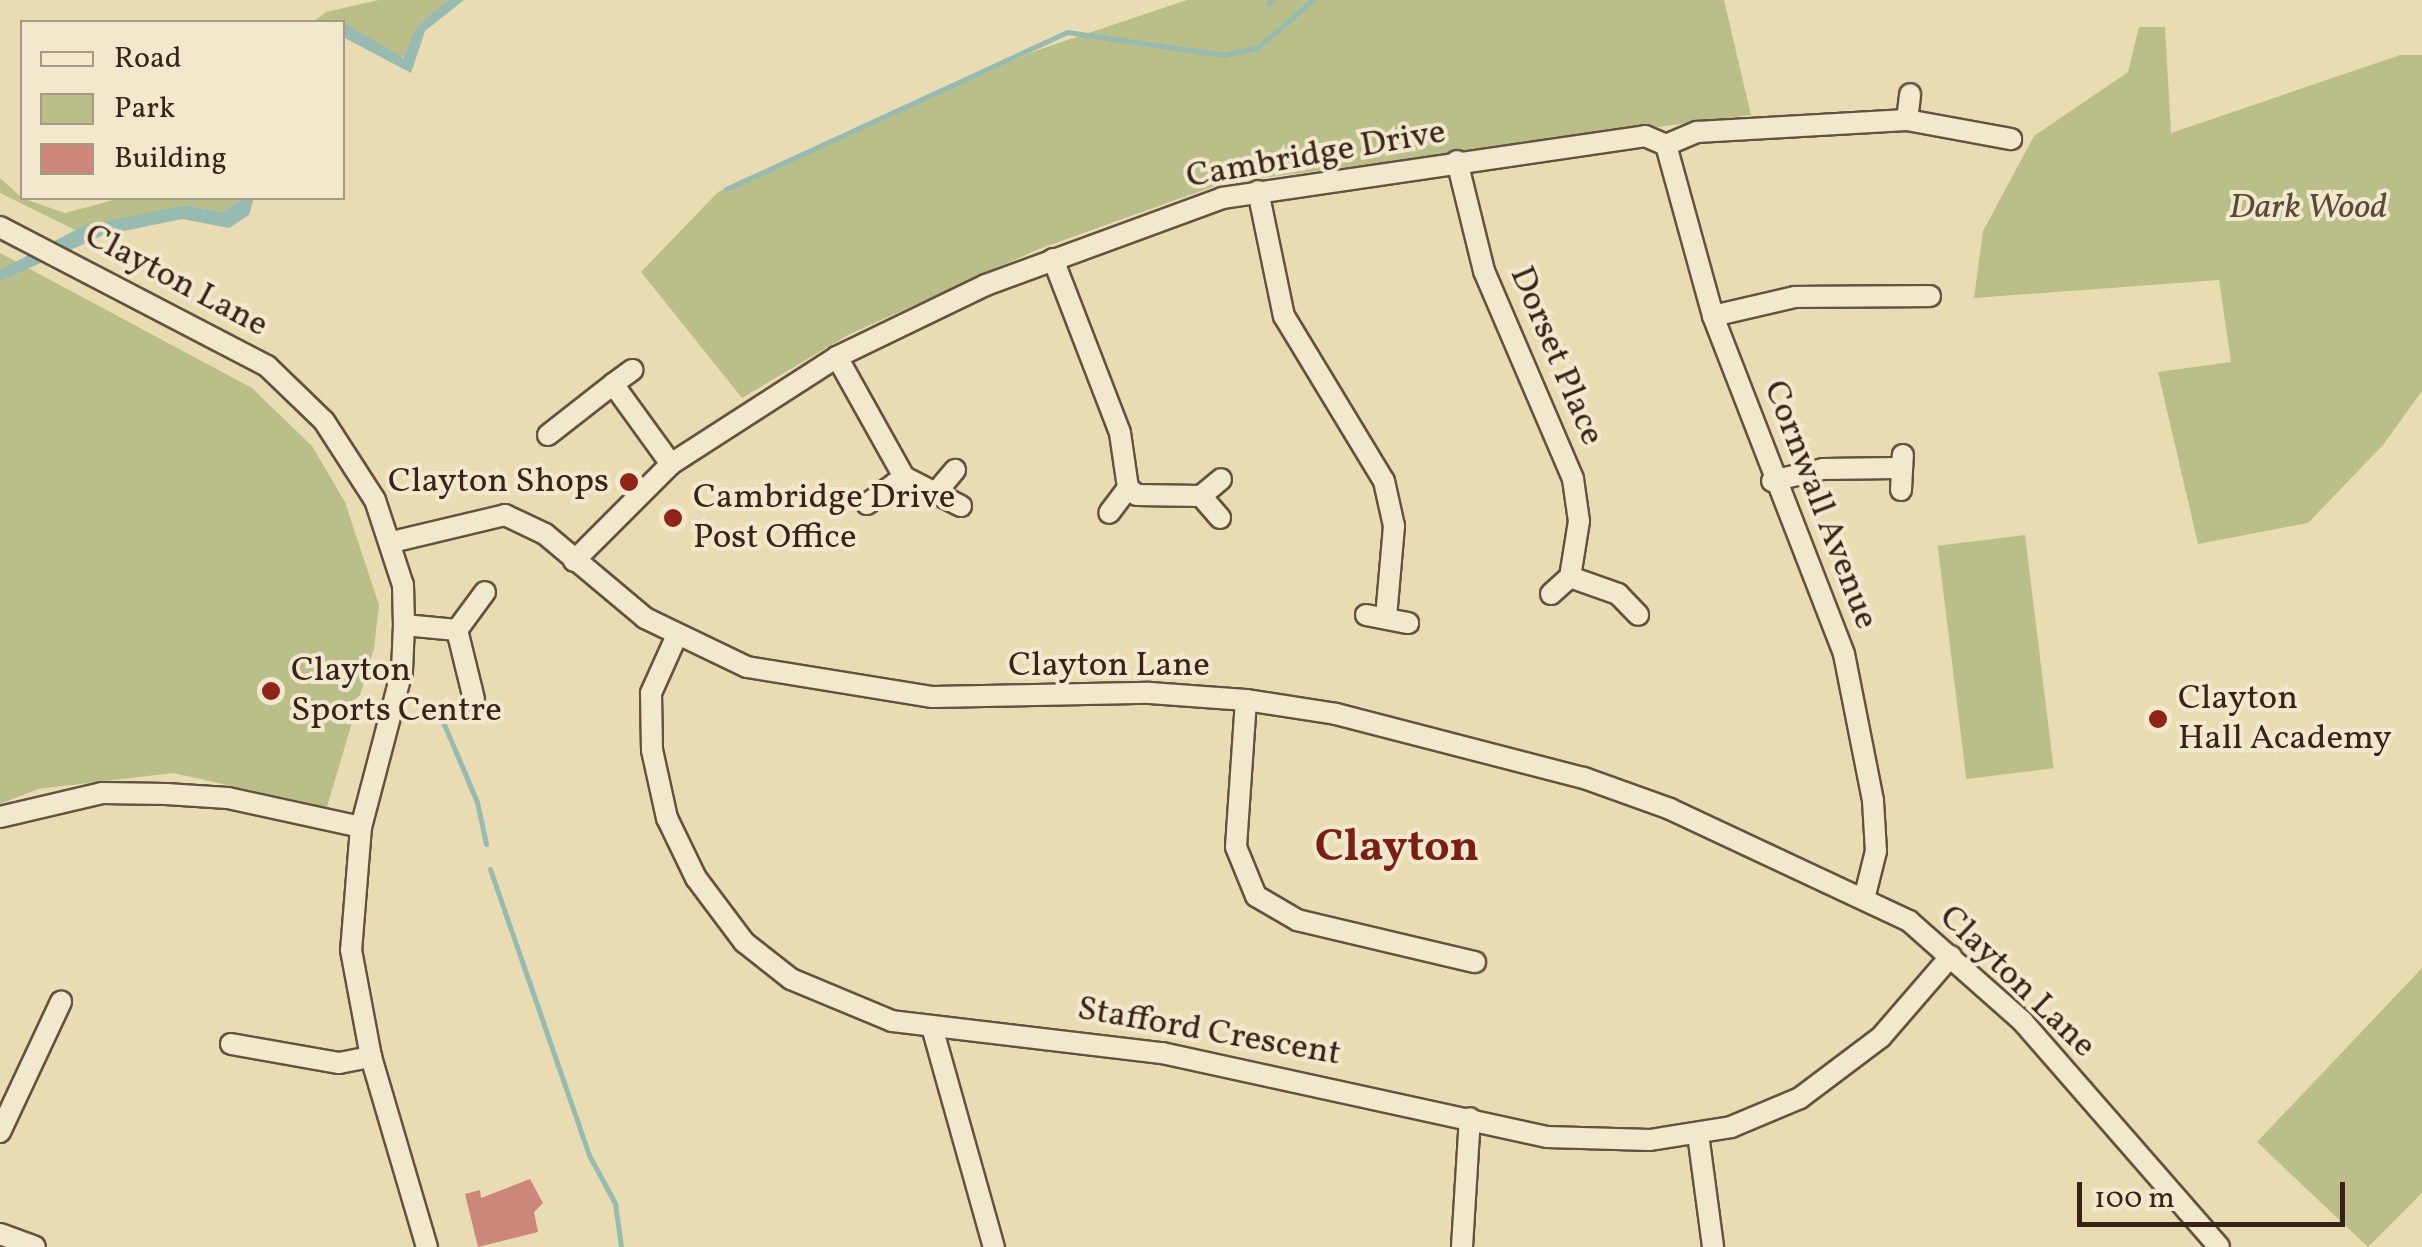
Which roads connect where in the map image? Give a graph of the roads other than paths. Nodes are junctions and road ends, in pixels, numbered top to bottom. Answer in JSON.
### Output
{"nodes":[{"id":1,"x":1910,"y":94,"type":"dead end"},
{"id":2,"x":1906,"y":120,"type":"junction"},
{"id":3,"x":2011,"y":139,"type":"dead end"},
{"id":4,"x":1666,"y":144,"type":"junction"},
{"id":5,"x":1457,"y":162,"type":"junction"},
{"id":6,"x":1258,"y":191,"type":"junction"},
{"id":7,"x":0,"y":227,"type":"edge"},
{"id":8,"x":1053,"y":259,"type":"junction"},
{"id":9,"x":1930,"y":298,"type":"dead end"},
{"id":10,"x":1713,"y":316,"type":"junction"},
{"id":11,"x":837,"y":357,"type":"junction"},
{"id":12,"x":632,"y":370,"type":"dead end"},
{"id":13,"x":614,"y":384,"type":"junction"},
{"id":14,"x":548,"y":435,"type":"dead end"},
{"id":15,"x":672,"y":464,"type":"junction"},
{"id":16,"x":955,"y":470,"type":"dead end"},
{"id":17,"x":904,"y":477,"type":"junction"},
{"id":18,"x":1221,"y":478,"type":"dead end"},
{"id":19,"x":1772,"y":481,"type":"junction"},
{"id":20,"x":1128,"y":488,"type":"junction"},
{"id":21,"x":939,"y":489,"type":"junction"},
{"id":22,"x":1901,"y":490,"type":"dead end"},
{"id":23,"x":1201,"y":496,"type":"junction"},
{"id":24,"x":867,"y":504,"type":"dead end"},
{"id":25,"x":961,"y":506,"type":"dead end"},
{"id":26,"x":1109,"y":512,"type":"dead end"},
{"id":27,"x":1220,"y":518,"type":"dead end"},
{"id":28,"x":392,"y":542,"type":"junction"},
{"id":29,"x":574,"y":561,"type":"junction"},
{"id":30,"x":1570,"y":577,"type":"junction"},
{"id":31,"x":1640,"y":582,"type":"dead end"},
{"id":32,"x":486,"y":592,"type":"dead end"},
{"id":33,"x":1551,"y":594,"type":"dead end"},
{"id":34,"x":1618,"y":594,"type":"junction"},
{"id":35,"x":1638,"y":615,"type":"dead end"},
{"id":36,"x":1408,"y":622,"type":"dead end"},
{"id":37,"x":404,"y":625,"type":"junction"},
{"id":38,"x":458,"y":630,"type":"junction"},
{"id":39,"x":676,"y":635,"type":"junction"},
{"id":40,"x":474,"y":699,"type":"dead end"},
{"id":41,"x":1246,"y":700,"type":"junction"},
{"id":42,"x":0,"y":817,"type":"edge"},
{"id":43,"x":361,"y":827,"type":"junction"},
{"id":44,"x":1865,"y":894,"type":"junction"},
{"id":45,"x":1951,"y":956,"type":"junction"},
{"id":46,"x":1475,"y":962,"type":"dead end"},
{"id":47,"x":61,"y":1002,"type":"dead end"},
{"id":48,"x":932,"y":1026,"type":"junction"},
{"id":49,"x":231,"y":1044,"type":"dead end"},
{"id":50,"x":371,"y":1057,"type":"junction"},
{"id":51,"x":1470,"y":1118,"type":"junction"},
{"id":52,"x":0,"y":1132,"type":"edge"},
{"id":53,"x":1698,"y":1134,"type":"junction"},
{"id":54,"x":0,"y":1234,"type":"edge"},
{"id":55,"x":35,"y":1247,"type":"edge"},
{"id":56,"x":427,"y":1247,"type":"edge"},
{"id":57,"x":994,"y":1247,"type":"edge"},
{"id":58,"x":1462,"y":1247,"type":"edge"},
{"id":59,"x":1714,"y":1247,"type":"edge"},
{"id":60,"x":2219,"y":1247,"type":"edge"}],
"edges":[{"from":1,"to":2,"type":"street"},
{"from":2,"to":3,"type":"street","name":"Cambridge Drive"},
{"from":2,"to":4,"type":"street","name":"Cambridge Drive"},
{"from":4,"to":5,"type":"street","name":"Cambridge Drive"},
{"from":4,"to":10,"type":"street","name":"Cornwall Avenue"},
{"from":5,"to":6,"type":"street","name":"Cambridge Drive"},
{"from":5,"to":30,"type":"street","name":"Dorset Place"},
{"from":6,"to":8,"type":"street","name":"Cambridge Drive"},
{"from":6,"to":36,"type":"street"},
{"from":7,"to":28,"type":"street","name":"Clayton Lane"},
{"from":8,"to":11,"type":"street","name":"Cambridge Drive"},
{"from":8,"to":20,"type":"street"},
{"from":9,"to":10,"type":"street"},
{"from":10,"to":19,"type":"street","name":"Cornwall Avenue"},
{"from":11,"to":15,"type":"street","name":"Cambridge Drive"},
{"from":11,"to":17,"type":"street"},
{"from":12,"to":13,"type":"street"},
{"from":13,"to":14,"type":"street"},
{"from":13,"to":15,"type":"street"},
{"from":15,"to":29,"type":"street","name":"Cambridge Drive"},
{"from":16,"to":21,"type":"street"},
{"from":17,"to":21,"type":"street"},
{"from":17,"to":24,"type":"street"},
{"from":18,"to":23,"type":"street"},
{"from":19,"to":22,"type":"street"},
{"from":19,"to":44,"type":"street","name":"Cornwall Avenue"},
{"from":20,"to":23,"type":"street"},
{"from":20,"to":26,"type":"street"},
{"from":21,"to":25,"type":"street"},
{"from":23,"to":27,"type":"street"},
{"from":28,"to":29,"type":"street","name":"Clayton Lane"},
{"from":28,"to":37,"type":"street"},
{"from":29,"to":39,"type":"street","name":"Clayton Lane"},
{"from":30,"to":33,"type":"street"},
{"from":30,"to":34,"type":"street"},
{"from":31,"to":34,"type":"street"},
{"from":32,"to":38,"type":"street"},
{"from":34,"to":35,"type":"street"},
{"from":37,"to":38,"type":"street"},
{"from":37,"to":43,"type":"street"},
{"from":38,"to":40,"type":"street"},
{"from":39,"to":41,"type":"street","name":"Clayton Lane"},
{"from":39,"to":48,"type":"street","name":"Stafford Crescent"},
{"from":41,"to":44,"type":"street","name":"Clayton Lane"},
{"from":41,"to":46,"type":"street"},
{"from":42,"to":43,"type":"street"},
{"from":43,"to":50,"type":"street"},
{"from":44,"to":45,"type":"street","name":"Clayton Lane"},
{"from":45,"to":53,"type":"street","name":"Stafford Crescent"},
{"from":45,"to":60,"type":"street","name":"Clayton Lane"},
{"from":47,"to":52,"type":"street"},
{"from":48,"to":51,"type":"street","name":"Stafford Crescent"},
{"from":48,"to":57,"type":"street"},
{"from":49,"to":50,"type":"street"},
{"from":50,"to":56,"type":"street"},
{"from":51,"to":53,"type":"street","name":"Stafford Crescent"},
{"from":51,"to":58,"type":"street"},
{"from":53,"to":59,"type":"street"},
{"from":54,"to":55,"type":"street"}]}
